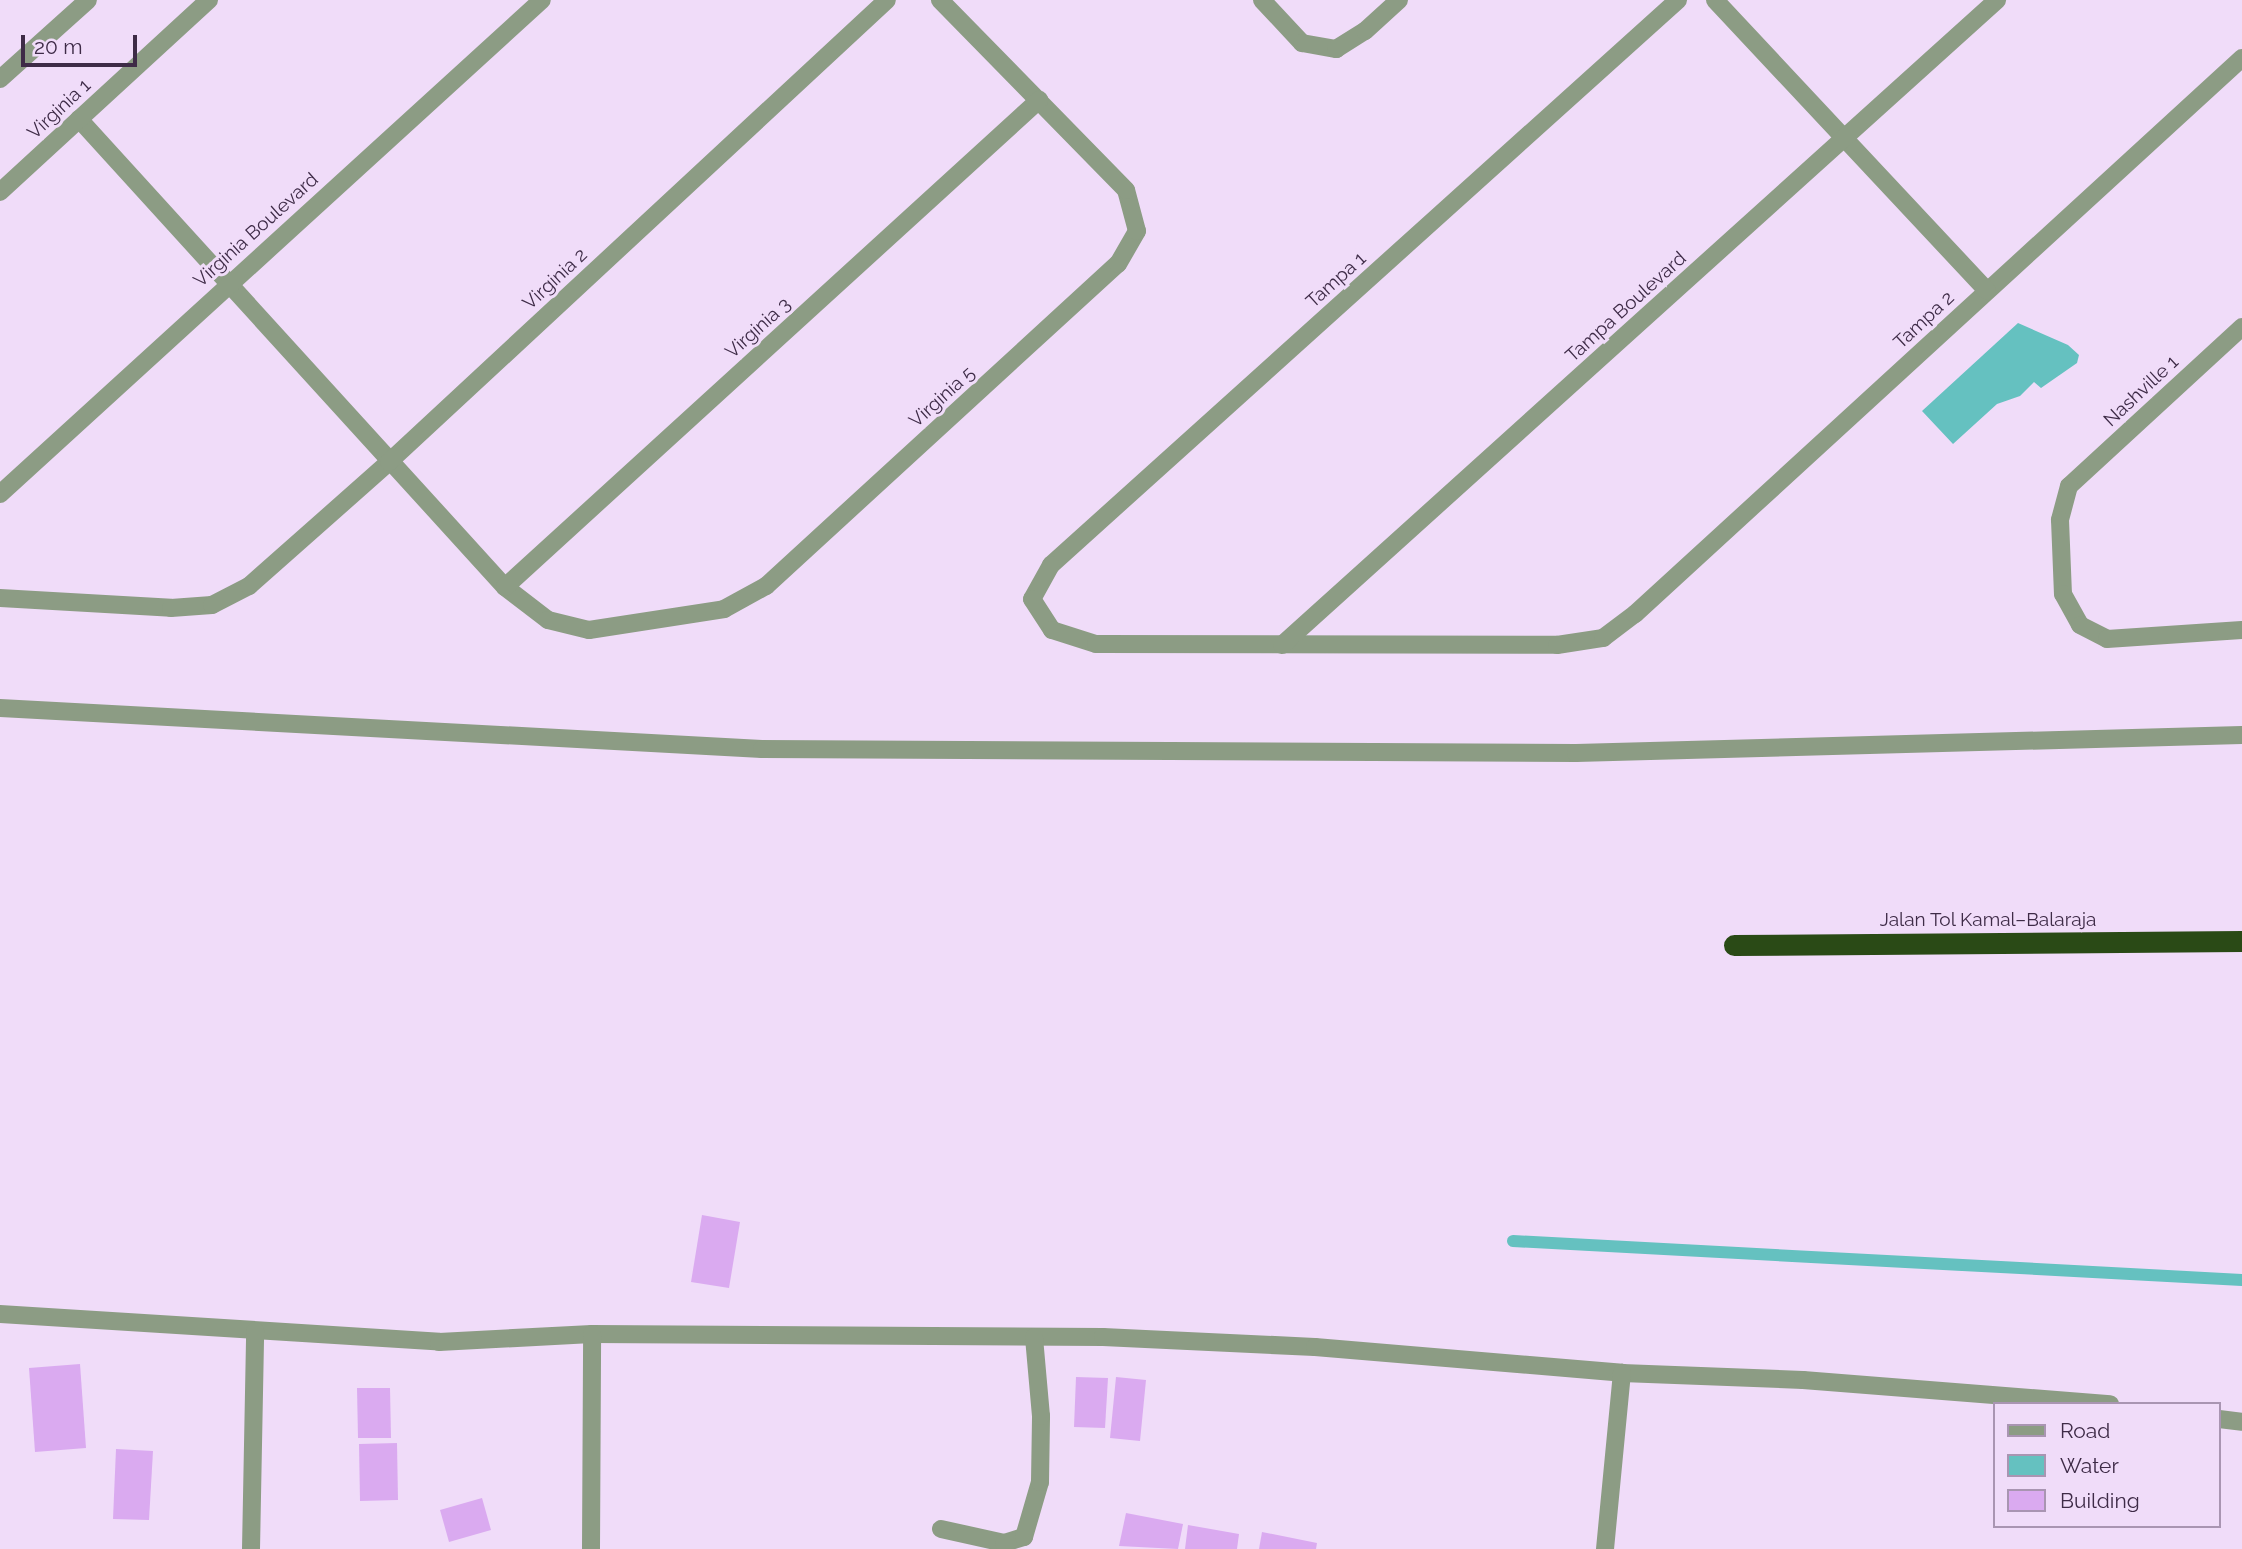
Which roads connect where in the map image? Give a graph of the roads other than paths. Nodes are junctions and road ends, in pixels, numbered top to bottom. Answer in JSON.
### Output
{"nodes":[{"id":1,"x":88,"y":0,"type":"edge"},
{"id":2,"x":209,"y":0,"type":"edge"},
{"id":3,"x":542,"y":0,"type":"edge"},
{"id":4,"x":887,"y":0,"type":"edge"},
{"id":5,"x":940,"y":0,"type":"edge"},
{"id":6,"x":1262,"y":0,"type":"edge"},
{"id":7,"x":1399,"y":0,"type":"edge"},
{"id":8,"x":1678,"y":0,"type":"edge"},
{"id":9,"x":1715,"y":0,"type":"edge"},
{"id":10,"x":1997,"y":0,"type":"edge"},
{"id":11,"x":2242,"y":58,"type":"edge"},
{"id":12,"x":0,"y":79,"type":"edge"},
{"id":13,"x":1039,"y":100,"type":"junction"},
{"id":14,"x":79,"y":119,"type":"junction"},
{"id":15,"x":1844,"y":138,"type":"junction"},
{"id":16,"x":0,"y":192,"type":"edge"},
{"id":17,"x":228,"y":284,"type":"junction"},
{"id":18,"x":1987,"y":291,"type":"junction"},
{"id":19,"x":2242,"y":327,"type":"edge"},
{"id":20,"x":389,"y":462,"type":"junction"},
{"id":21,"x":0,"y":494,"type":"edge"},
{"id":22,"x":505,"y":587,"type":"junction"},
{"id":23,"x":0,"y":598,"type":"edge"},
{"id":24,"x":1032,"y":599,"type":"joint"},
{"id":25,"x":2242,"y":630,"type":"edge"},
{"id":26,"x":1282,"y":645,"type":"junction"},
{"id":27,"x":0,"y":708,"type":"edge"},
{"id":28,"x":2242,"y":735,"type":"edge"},
{"id":29,"x":2242,"y":941,"type":"edge"},
{"id":30,"x":1734,"y":945,"type":"dead end"},
{"id":31,"x":0,"y":1314,"type":"edge"},
{"id":32,"x":255,"y":1331,"type":"junction"},
{"id":33,"x":592,"y":1334,"type":"junction"},
{"id":34,"x":1034,"y":1337,"type":"junction"},
{"id":35,"x":1622,"y":1374,"type":"junction"},
{"id":36,"x":2084,"y":1402,"type":"edge"},
{"id":37,"x":2221,"y":1419,"type":"edge"},
{"id":38,"x":2242,"y":1422,"type":"edge"},
{"id":39,"x":941,"y":1529,"type":"dead end"},
{"id":40,"x":251,"y":1549,"type":"edge"},
{"id":41,"x":591,"y":1549,"type":"edge"},
{"id":42,"x":1605,"y":1549,"type":"edge"}],
"edges":[{"from":1,"to":12,"type":"street"},
{"from":2,"to":14,"type":"street","name":"Virginia 1"},
{"from":3,"to":17,"type":"street","name":"Virginia Boulevard"},
{"from":4,"to":20,"type":"street","name":"Virginia 2"},
{"from":5,"to":13,"type":"street"},
{"from":6,"to":7,"type":"street"},
{"from":8,"to":24,"type":"street","name":"Tampa 1"},
{"from":9,"to":15,"type":"street"},
{"from":10,"to":15,"type":"street","name":"Tampa Boulevard"},
{"from":11,"to":18,"type":"street","name":"Tampa 2"},
{"from":13,"to":22,"type":"street","name":"Virginia 3"},
{"from":13,"to":22,"type":"street","name":"Virginia 5"},
{"from":14,"to":16,"type":"street","name":"Virginia 1"},
{"from":14,"to":17,"type":"street","name":"Virginia 5"},
{"from":15,"to":18,"type":"street"},
{"from":15,"to":26,"type":"street","name":"Tampa Boulevard"},
{"from":17,"to":20,"type":"street","name":"Virginia 5"},
{"from":17,"to":21,"type":"street","name":"Virginia Boulevard"},
{"from":18,"to":26,"type":"street","name":"Tampa 2"},
{"from":19,"to":25,"type":"street","name":"Nashville 1"},
{"from":20,"to":22,"type":"street","name":"Virginia 5"},
{"from":20,"to":23,"type":"street","name":"Virginia 2"},
{"from":24,"to":26,"type":"street","name":"Tampa 2"},
{"from":27,"to":28,"type":"street"},
{"from":29,"to":30,"type":"highway","name":"Jalan Tol Kamal–Balaraja"},
{"from":31,"to":32,"type":"street"},
{"from":32,"to":33,"type":"street"},
{"from":32,"to":40,"type":"street"},
{"from":33,"to":34,"type":"street"},
{"from":33,"to":41,"type":"street"},
{"from":34,"to":35,"type":"street"},
{"from":34,"to":39,"type":"street"},
{"from":35,"to":36,"type":"street"},
{"from":35,"to":42,"type":"street"},
{"from":37,"to":38,"type":"street"}]}
